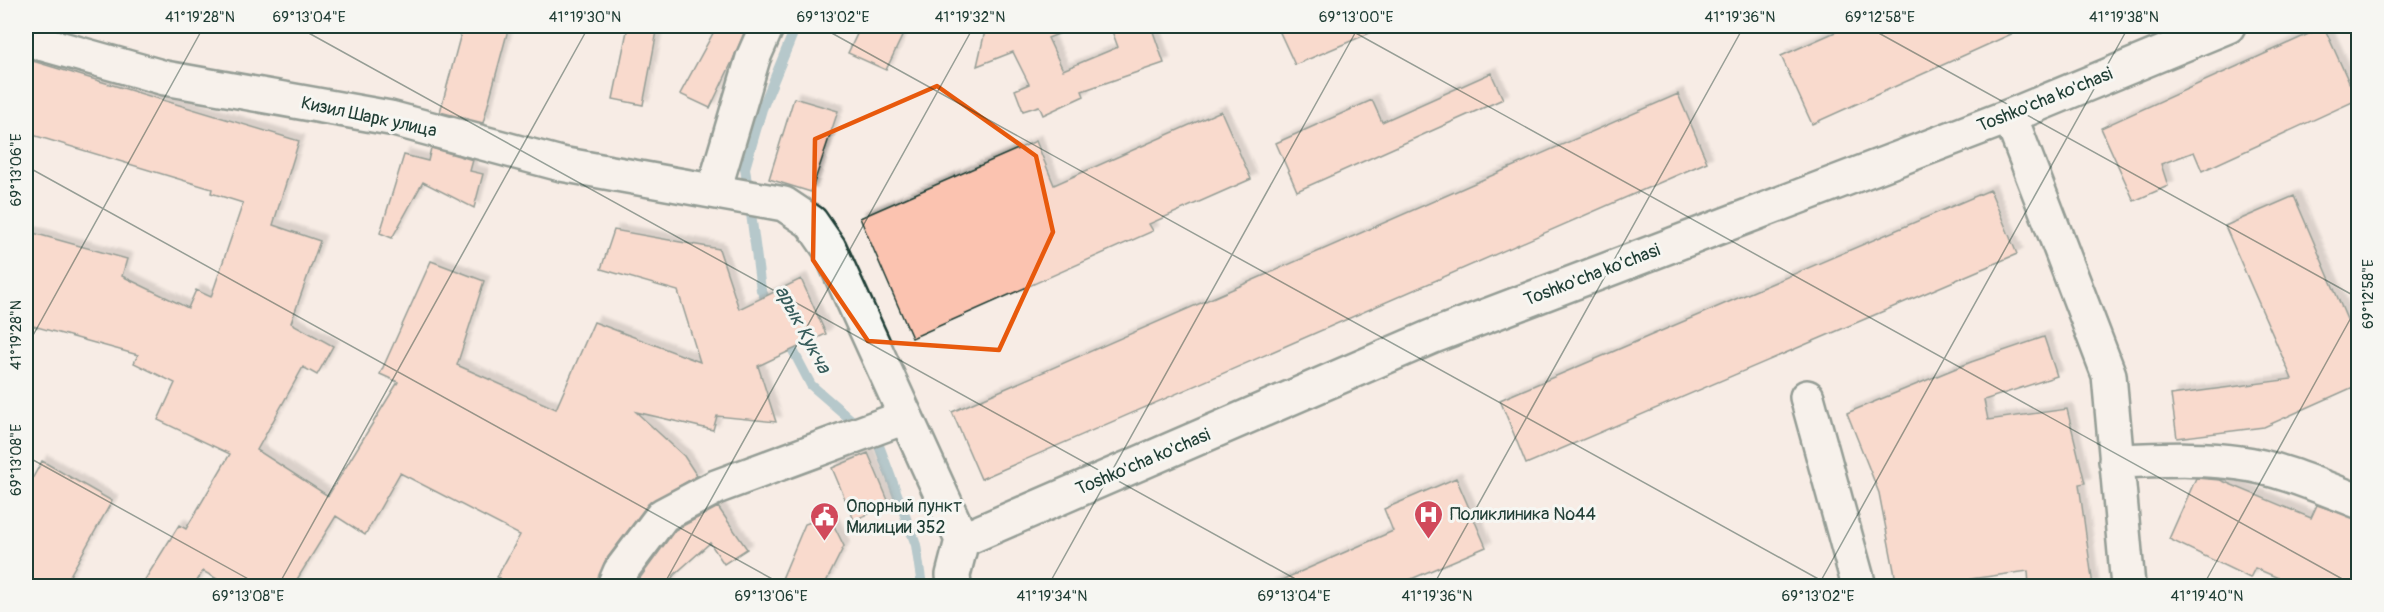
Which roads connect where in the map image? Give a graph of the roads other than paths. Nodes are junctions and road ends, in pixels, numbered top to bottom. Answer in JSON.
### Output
{"nodes":[{"id":1,"x":767,"y":26,"type":"edge"},
{"id":2,"x":2228,"y":26,"type":"edge"},
{"id":3,"x":26,"y":39,"type":"edge"},
{"id":4,"x":2010,"y":116,"type":"junction"},
{"id":5,"x":714,"y":190,"type":"junction"},
{"id":6,"x":1807,"y":397,"type":"dead end"},
{"id":7,"x":905,"y":417,"type":"junction"},
{"id":8,"x":2116,"y":460,"type":"junction"},
{"id":9,"x":2356,"y":494,"type":"edge"},
{"id":10,"x":962,"y":540,"type":"junction"},
{"id":11,"x":614,"y":586,"type":"edge"},
{"id":12,"x":954,"y":586,"type":"edge"},
{"id":13,"x":1859,"y":586,"type":"edge"},
{"id":14,"x":2128,"y":586,"type":"edge"}],
"edges":[{"from":1,"to":5,"type":"street"},
{"from":2,"to":4,"type":"street","name":"Toshko'cha ko'chasi"},
{"from":3,"to":5,"type":"street","name":"Кизил Шарк улица"},
{"from":4,"to":8,"type":"street"},
{"from":4,"to":10,"type":"street","name":"Toshko'cha ko'chasi"},
{"from":5,"to":7,"type":"street","name":"Кизил Шарк улица"},
{"from":6,"to":13,"type":"street"},
{"from":7,"to":10,"type":"street"},
{"from":7,"to":11,"type":"street"},
{"from":8,"to":9,"type":"street"},
{"from":8,"to":14,"type":"street"},
{"from":10,"to":12,"type":"street"}]}
